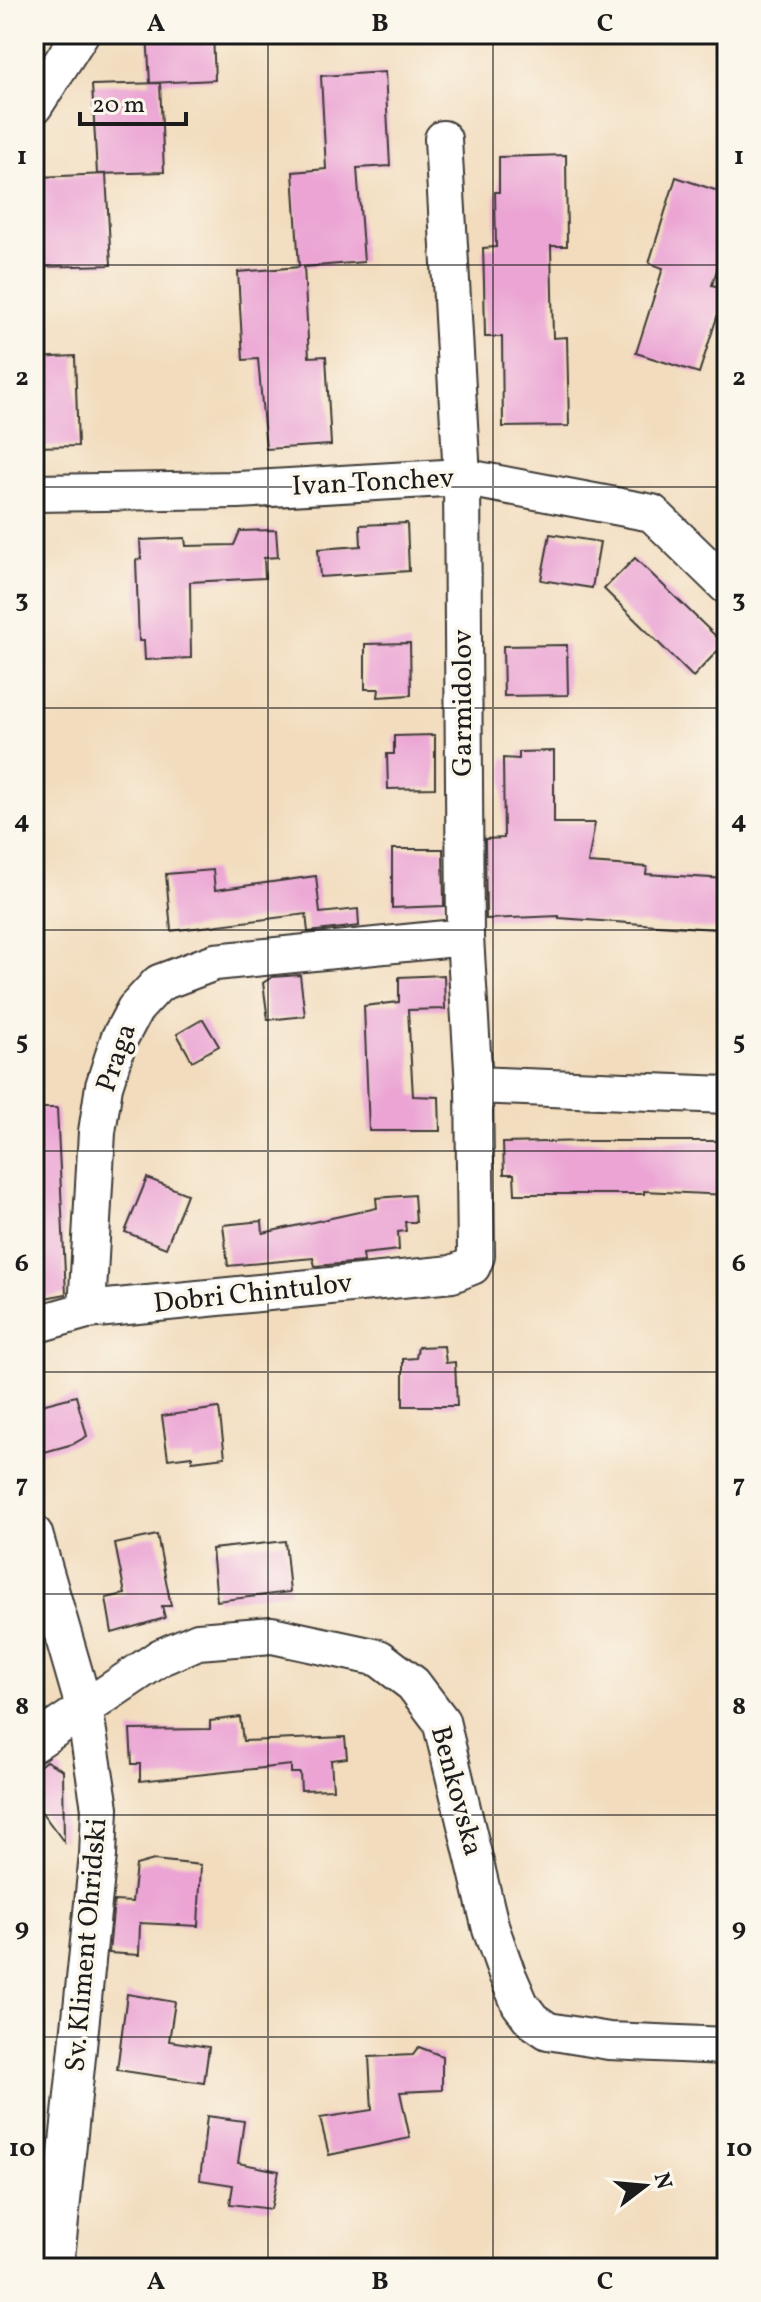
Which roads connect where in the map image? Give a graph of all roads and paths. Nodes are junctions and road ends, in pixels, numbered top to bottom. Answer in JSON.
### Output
{"nodes":[{"id":1,"x":80,"y":34,"type":"edge"},
{"id":2,"x":34,"y":106,"type":"edge"},
{"id":3,"x":443,"y":139,"type":"dead end"},
{"id":4,"x":462,"y":477,"type":"junction"},
{"id":5,"x":34,"y":493,"type":"edge"},
{"id":6,"x":727,"y":586,"type":"edge"},
{"id":7,"x":465,"y":937,"type":"junction"},
{"id":8,"x":474,"y":1085,"type":"junction"},
{"id":9,"x":727,"y":1095,"type":"edge"},
{"id":10,"x":472,"y":1266,"type":"joint"},
{"id":11,"x":87,"y":1310,"type":"junction"},
{"id":12,"x":34,"y":1325,"type":"edge"},
{"id":13,"x":34,"y":1534,"type":"edge"},
{"id":14,"x":84,"y":1707,"type":"junction"},
{"id":15,"x":34,"y":1743,"type":"edge"},
{"id":16,"x":727,"y":2046,"type":"edge"},
{"id":17,"x":55,"y":2268,"type":"edge"}],
"edges":[{"from":1,"to":2,"type":"street"},
{"from":3,"to":4,"type":"street","name":"Garmidolov"},
{"from":4,"to":5,"type":"street","name":"Ivan Tonchev"},
{"from":4,"to":6,"type":"street","name":"Ivan Tonchev"},
{"from":4,"to":7,"type":"street","name":"Garmidolov"},
{"from":7,"to":8,"type":"street","name":"Garmidolov"},
{"from":7,"to":11,"type":"street","name":"Praga"},
{"from":8,"to":9,"type":"street"},
{"from":8,"to":10,"type":"street","name":"Garmidolov"},
{"from":10,"to":11,"type":"street","name":"Dobri Chintulov"},
{"from":11,"to":12,"type":"street","name":"Dobri Chintulov"},
{"from":13,"to":14,"type":"street","name":"Sv. Kliment Ohridski"},
{"from":14,"to":15,"type":"street","name":"Benkovska"},
{"from":14,"to":16,"type":"street","name":"Benkovska"},
{"from":14,"to":17,"type":"street","name":"Sv. Kliment Ohridski"}]}
